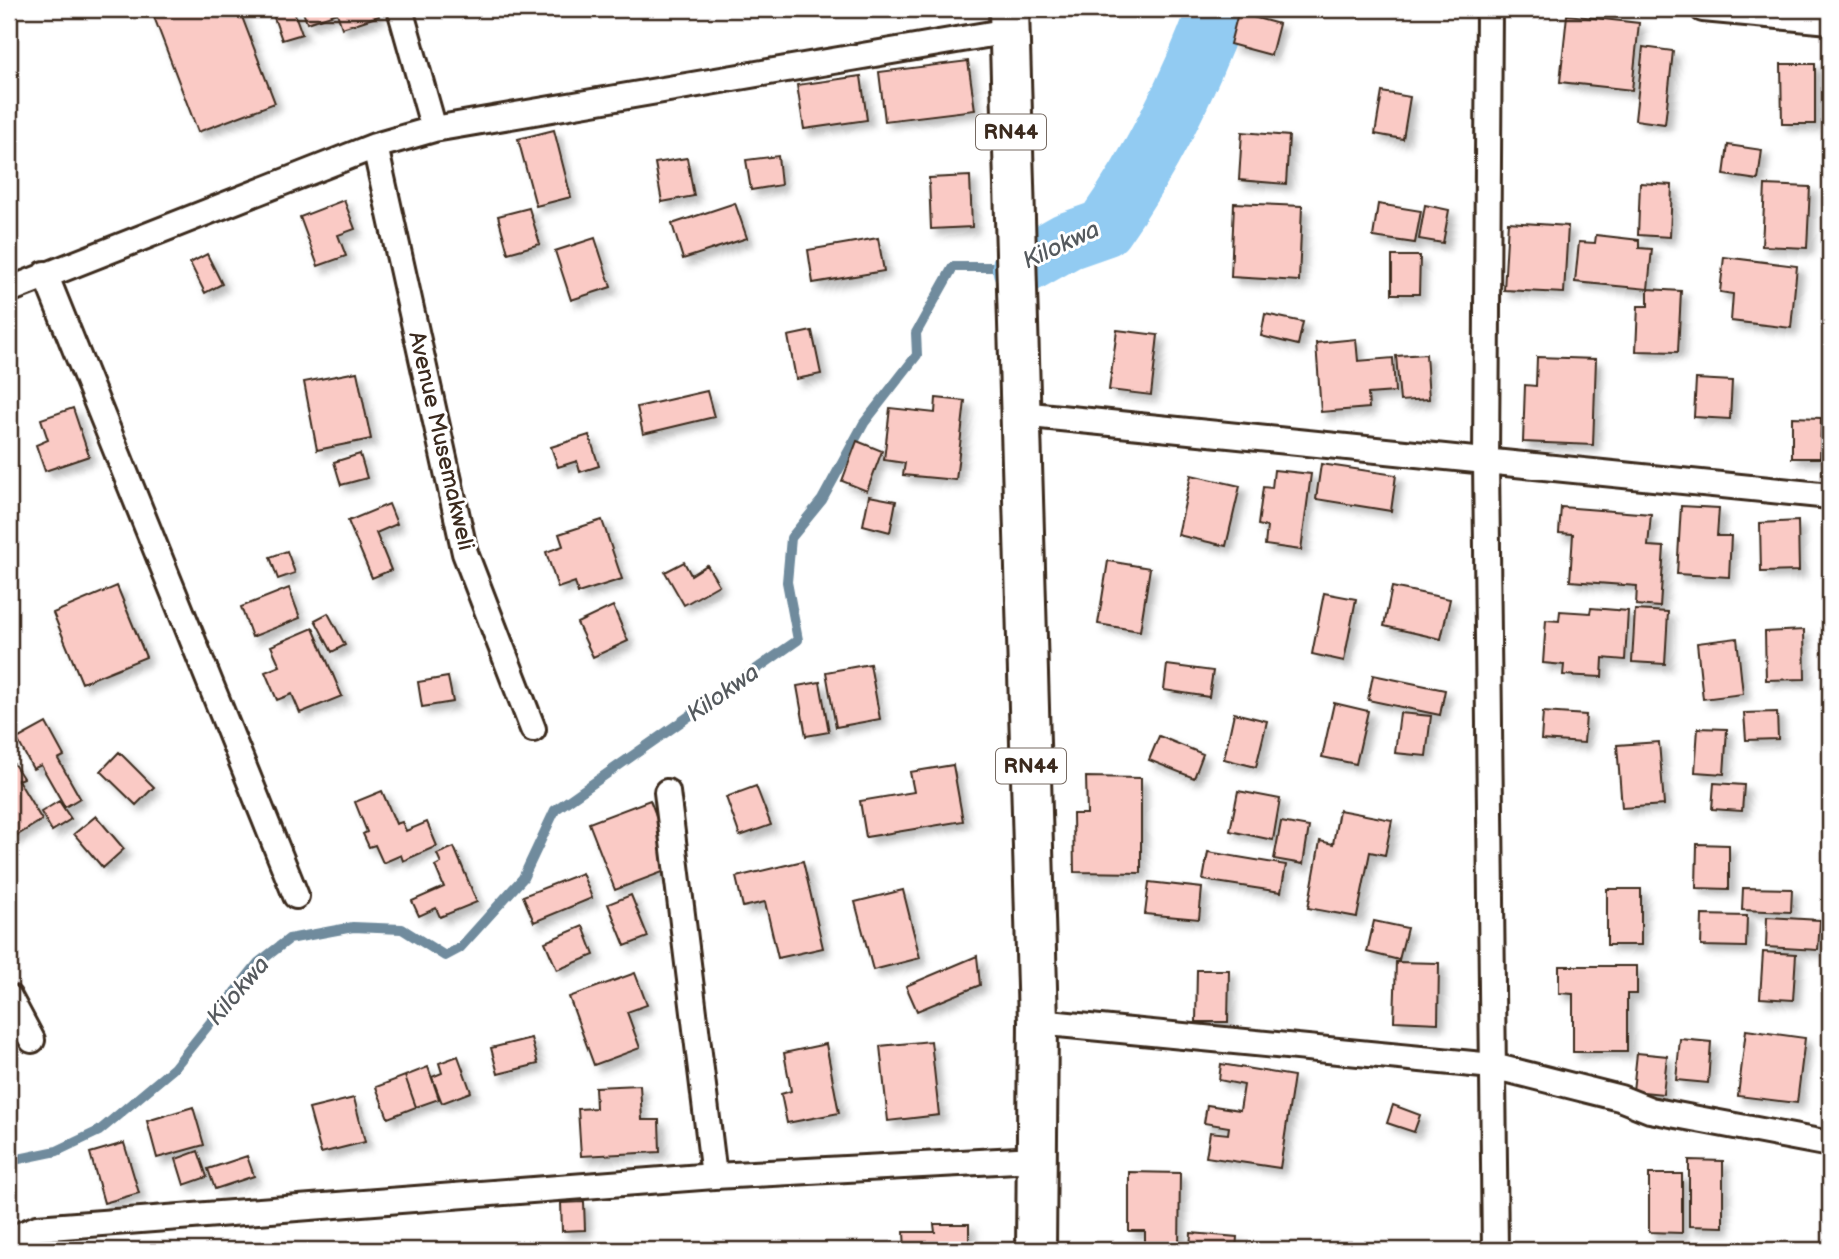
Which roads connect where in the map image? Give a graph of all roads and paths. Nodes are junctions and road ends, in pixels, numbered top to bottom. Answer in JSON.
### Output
{"nodes":[{"id":1,"x":400,"y":9,"type":"edge"},
{"id":2,"x":1489,"y":9,"type":"edge"},
{"id":3,"x":1703,"y":9,"type":"edge"},
{"id":4,"x":1009,"y":20,"type":"edge"},
{"id":5,"x":1830,"y":21,"type":"edge"},
{"id":6,"x":434,"y":130,"type":"junction"},
{"id":7,"x":375,"y":146,"type":"junction"},
{"id":8,"x":45,"y":274,"type":"junction"},
{"id":9,"x":9,"y":290,"type":"edge"},
{"id":10,"x":1021,"y":414,"type":"junction"},
{"id":11,"x":1486,"y":461,"type":"junction"},
{"id":12,"x":1830,"y":496,"type":"edge"},
{"id":13,"x":533,"y":729,"type":"dead end"},
{"id":14,"x":667,"y":792,"type":"dead end"},
{"id":15,"x":296,"y":896,"type":"dead end"},
{"id":16,"x":9,"y":997,"type":"edge"},
{"id":17,"x":1038,"y":1021,"type":"junction"},
{"id":18,"x":32,"y":1040,"type":"dead end"},
{"id":19,"x":1493,"y":1066,"type":"junction"},
{"id":20,"x":1830,"y":1144,"type":"edge"},
{"id":21,"x":1035,"y":1159,"type":"junction"},
{"id":22,"x":714,"y":1176,"type":"junction"},
{"id":23,"x":9,"y":1247,"type":"edge"},
{"id":24,"x":1037,"y":1250,"type":"edge"},
{"id":25,"x":1495,"y":1250,"type":"edge"}],
"edges":[{"from":1,"to":6,"type":"street"},
{"from":2,"to":11,"type":"street"},
{"from":3,"to":5,"type":"street"},
{"from":4,"to":6,"type":"street"},
{"from":4,"to":10,"type":"main road","number":"RN44"},
{"from":6,"to":7,"type":"street"},
{"from":7,"to":8,"type":"street"},
{"from":7,"to":13,"type":"street","name":"Avenue Musemakweli"},
{"from":8,"to":9,"type":"street"},
{"from":8,"to":15,"type":"street"},
{"from":10,"to":11,"type":"street"},
{"from":10,"to":17,"type":"main road","number":"RN44"},
{"from":11,"to":12,"type":"street"},
{"from":11,"to":19,"type":"street"},
{"from":14,"to":22,"type":"street"},
{"from":16,"to":18,"type":"street"},
{"from":17,"to":19,"type":"street"},
{"from":17,"to":21,"type":"main road","number":"RN44"},
{"from":19,"to":20,"type":"street"},
{"from":19,"to":25,"type":"street"},
{"from":21,"to":22,"type":"street"},
{"from":21,"to":24,"type":"main road","number":"RN44"},
{"from":22,"to":23,"type":"street"}]}
